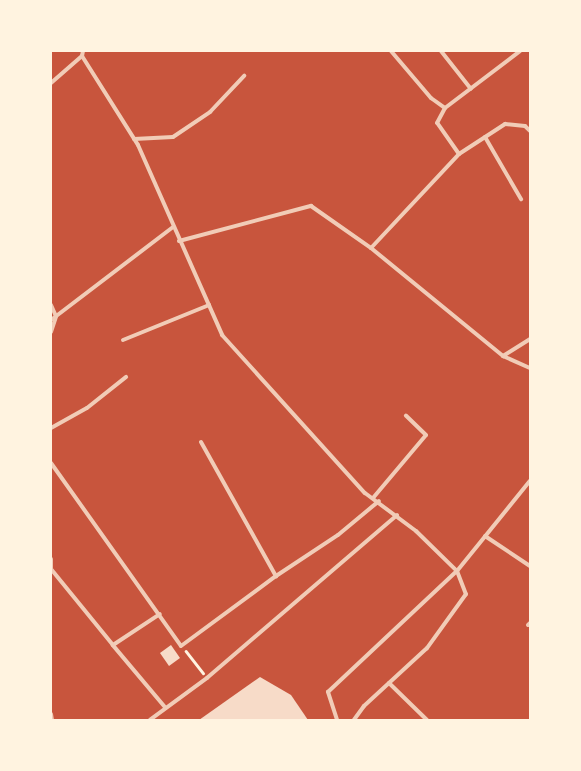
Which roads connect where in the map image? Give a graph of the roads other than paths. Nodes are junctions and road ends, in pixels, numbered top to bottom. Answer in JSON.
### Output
{"nodes":[{"id":1,"x":391,"y":51,"type":"edge"},
{"id":2,"x":441,"y":51,"type":"edge"},
{"id":3,"x":520,"y":51,"type":"edge"},
{"id":4,"x":82,"y":53,"type":"edge"},
{"id":5,"x":244,"y":76,"type":"dead end"},
{"id":6,"x":51,"y":83,"type":"edge"},
{"id":7,"x":470,"y":89,"type":"junction"},
{"id":8,"x":445,"y":108,"type":"junction"},
{"id":9,"x":530,"y":131,"type":"edge"},
{"id":10,"x":485,"y":137,"type":"junction"},
{"id":11,"x":134,"y":139,"type":"junction"},
{"id":12,"x":459,"y":154,"type":"junction"},
{"id":13,"x":521,"y":199,"type":"dead end"},
{"id":14,"x":173,"y":227,"type":"junction"},
{"id":15,"x":179,"y":241,"type":"junction"},
{"id":16,"x":371,"y":248,"type":"junction"},
{"id":17,"x":51,"y":305,"type":"edge"},
{"id":18,"x":209,"y":306,"type":"junction"},
{"id":19,"x":56,"y":316,"type":"junction"},
{"id":20,"x":51,"y":320,"type":"edge"},
{"id":21,"x":51,"y":332,"type":"edge"},
{"id":22,"x":530,"y":339,"type":"edge"},
{"id":23,"x":124,"y":340,"type":"dead end"},
{"id":24,"x":503,"y":356,"type":"junction"},
{"id":25,"x":530,"y":368,"type":"edge"},
{"id":26,"x":126,"y":377,"type":"dead end"},
{"id":27,"x":406,"y":416,"type":"dead end"},
{"id":28,"x":51,"y":428,"type":"edge"},
{"id":29,"x":201,"y":442,"type":"dead end"},
{"id":30,"x":51,"y":463,"type":"edge"},
{"id":31,"x":530,"y":481,"type":"edge"},
{"id":32,"x":373,"y":498,"type":"junction"},
{"id":33,"x":378,"y":502,"type":"junction"},
{"id":34,"x":397,"y":515,"type":"junction"},
{"id":35,"x":485,"y":536,"type":"junction"},
{"id":36,"x":51,"y":559,"type":"edge"},
{"id":37,"x":530,"y":566,"type":"edge"},
{"id":38,"x":51,"y":570,"type":"edge"},
{"id":39,"x":457,"y":571,"type":"junction"},
{"id":40,"x":276,"y":576,"type":"junction"},
{"id":41,"x":160,"y":614,"type":"junction"},
{"id":42,"x":113,"y":644,"type":"junction"},
{"id":43,"x":389,"y":683,"type":"junction"},
{"id":44,"x":166,"y":708,"type":"junction"},
{"id":45,"x":51,"y":714,"type":"edge"},
{"id":46,"x":52,"y":720,"type":"edge"},
{"id":47,"x":150,"y":720,"type":"edge"},
{"id":48,"x":336,"y":720,"type":"edge"},
{"id":49,"x":354,"y":720,"type":"edge"},
{"id":50,"x":427,"y":720,"type":"edge"}],
"edges":[{"from":1,"to":8,"type":"street"},
{"from":2,"to":7,"type":"street"},
{"from":3,"to":7,"type":"street"},
{"from":4,"to":6,"type":"street"},
{"from":4,"to":11,"type":"street"},
{"from":5,"to":11,"type":"street"},
{"from":7,"to":8,"type":"street"},
{"from":8,"to":12,"type":"street"},
{"from":9,"to":10,"type":"street"},
{"from":10,"to":12,"type":"street"},
{"from":10,"to":13,"type":"street"},
{"from":11,"to":14,"type":"street"},
{"from":12,"to":16,"type":"street"},
{"from":14,"to":15,"type":"street"},
{"from":14,"to":19,"type":"street"},
{"from":15,"to":16,"type":"street"},
{"from":15,"to":18,"type":"street"},
{"from":16,"to":24,"type":"street"},
{"from":17,"to":19,"type":"street"},
{"from":18,"to":23,"type":"street"},
{"from":18,"to":32,"type":"street"},
{"from":19,"to":20,"type":"street"},
{"from":19,"to":21,"type":"street"},
{"from":22,"to":24,"type":"street"},
{"from":24,"to":25,"type":"street"},
{"from":26,"to":28,"type":"street"},
{"from":27,"to":32,"type":"street"},
{"from":29,"to":40,"type":"street"},
{"from":30,"to":41,"type":"street"},
{"from":31,"to":35,"type":"street"},
{"from":32,"to":33,"type":"street"},
{"from":33,"to":34,"type":"street"},
{"from":33,"to":40,"type":"street"},
{"from":34,"to":39,"type":"street"},
{"from":34,"to":44,"type":"street"},
{"from":35,"to":37,"type":"street"},
{"from":35,"to":39,"type":"street"},
{"from":36,"to":38,"type":"street"},
{"from":38,"to":42,"type":"street"},
{"from":39,"to":43,"type":"street"},
{"from":39,"to":48,"type":"street"},
{"from":40,"to":41,"type":"street"},
{"from":41,"to":42,"type":"street"},
{"from":42,"to":44,"type":"street"},
{"from":43,"to":49,"type":"street"},
{"from":43,"to":50,"type":"street"},
{"from":44,"to":47,"type":"street"},
{"from":45,"to":46,"type":"street"}]}
